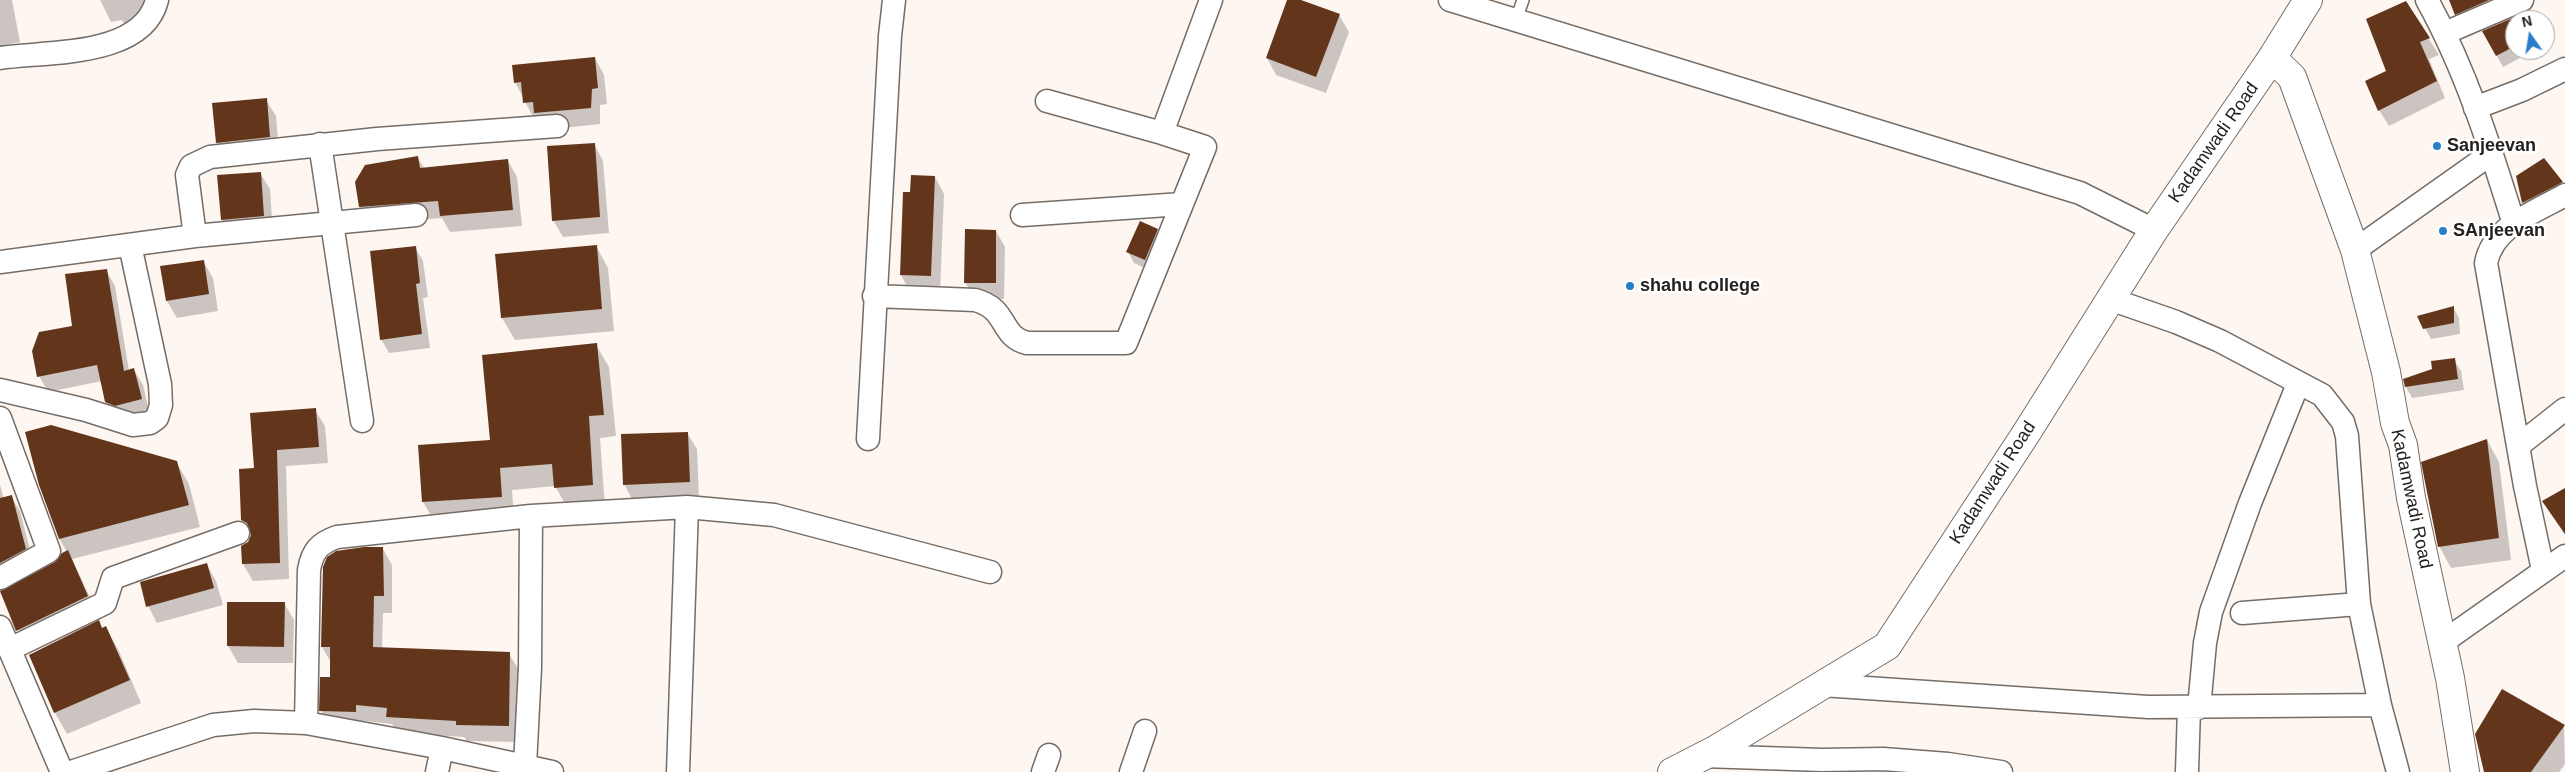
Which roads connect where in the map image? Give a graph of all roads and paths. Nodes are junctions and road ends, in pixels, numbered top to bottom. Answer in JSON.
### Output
{"nodes":[{"id":1,"x":157,"y":0,"type":"edge"},
{"id":2,"x":894,"y":0,"type":"edge"},
{"id":3,"x":1211,"y":0,"type":"edge"},
{"id":4,"x":1450,"y":0,"type":"edge"},
{"id":5,"x":2308,"y":0,"type":"edge"},
{"id":6,"x":2427,"y":0,"type":"edge"},
{"id":7,"x":2522,"y":0,"type":"edge"},
{"id":8,"x":1520,"y":10,"type":"edge"},
{"id":9,"x":2445,"y":33,"type":"junction"},
{"id":10,"x":0,"y":58,"type":"edge"},
{"id":11,"x":2272,"y":58,"type":"junction"},
{"id":12,"x":2565,"y":69,"type":"edge"},
{"id":13,"x":1048,"y":101,"type":"dead end"},
{"id":14,"x":2475,"y":108,"type":"junction"},
{"id":15,"x":556,"y":126,"type":"dead end"},
{"id":16,"x":1162,"y":133,"type":"junction"},
{"id":17,"x":320,"y":144,"type":"junction"},
{"id":18,"x":2492,"y":153,"type":"junction"},
{"id":19,"x":2565,"y":195,"type":"edge"},
{"id":20,"x":1182,"y":204,"type":"junction"},
{"id":21,"x":416,"y":215,"type":"dead end"},
{"id":22,"x":1022,"y":215,"type":"dead end"},
{"id":23,"x":330,"y":224,"type":"junction"},
{"id":24,"x":2514,"y":224,"type":"junction"},
{"id":25,"x":2154,"y":230,"type":"junction"},
{"id":26,"x":195,"y":236,"type":"junction"},
{"id":27,"x":130,"y":245,"type":"junction"},
{"id":28,"x":2354,"y":250,"type":"junction"},
{"id":29,"x":0,"y":262,"type":"edge"},
{"id":30,"x":874,"y":296,"type":"junction"},
{"id":31,"x":2110,"y":300,"type":"junction"},
{"id":32,"x":2298,"y":384,"type":"junction"},
{"id":33,"x":0,"y":390,"type":"edge"},
{"id":34,"x":2565,"y":409,"type":"edge"},
{"id":35,"x":0,"y":418,"type":"edge"},
{"id":36,"x":362,"y":421,"type":"dead end"},
{"id":37,"x":868,"y":440,"type":"dead end"},
{"id":38,"x":2518,"y":446,"type":"junction"},
{"id":39,"x":687,"y":507,"type":"junction"},
{"id":40,"x":531,"y":516,"type":"junction"},
{"id":41,"x":238,"y":533,"type":"dead end"},
{"id":42,"x":2565,"y":556,"type":"edge"},
{"id":43,"x":2543,"y":570,"type":"junction"},
{"id":44,"x":990,"y":572,"type":"dead end"},
{"id":45,"x":0,"y":578,"type":"edge"},
{"id":46,"x":2360,"y":604,"type":"junction"},
{"id":47,"x":2242,"y":614,"type":"dead end"},
{"id":48,"x":0,"y":627,"type":"edge"},
{"id":49,"x":2443,"y":642,"type":"junction"},
{"id":50,"x":10,"y":649,"type":"junction"},
{"id":51,"x":1822,"y":685,"type":"junction"},
{"id":52,"x":2380,"y":705,"type":"junction"},
{"id":53,"x":2194,"y":708,"type":"junction"},
{"id":54,"x":306,"y":723,"type":"junction"},
{"id":55,"x":1145,"y":731,"type":"dead end"},
{"id":56,"x":442,"y":748,"type":"junction"},
{"id":57,"x":1703,"y":756,"type":"junction"},
{"id":58,"x":525,"y":766,"type":"junction"},
{"id":59,"x":1835,"y":766,"type":"edge"},
{"id":60,"x":1905,"y":766,"type":"edge"},
{"id":61,"x":2459,"y":771,"type":"edge"},
{"id":62,"x":62,"y":772,"type":"edge"},
{"id":63,"x":71,"y":772,"type":"edge"},
{"id":64,"x":437,"y":772,"type":"edge"},
{"id":65,"x":552,"y":772,"type":"edge"},
{"id":66,"x":678,"y":772,"type":"edge"},
{"id":67,"x":1131,"y":772,"type":"edge"},
{"id":68,"x":1672,"y":772,"type":"edge"},
{"id":69,"x":2001,"y":772,"type":"edge"},
{"id":70,"x":2187,"y":772,"type":"edge"},
{"id":71,"x":2398,"y":772,"type":"edge"}],
"edges":[{"from":1,"to":10,"type":"street"},
{"from":2,"to":30,"type":"street"},
{"from":3,"to":16,"type":"street"},
{"from":4,"to":8,"type":"street"},
{"from":5,"to":11,"type":"street"},
{"from":6,"to":9,"type":"street"},
{"from":7,"to":9,"type":"street"},
{"from":8,"to":25,"type":"street"},
{"from":9,"to":14,"type":"street"},
{"from":11,"to":25,"type":"street","name":"Kadamwadi Road"},
{"from":11,"to":28,"type":"street","name":"Kadamwadi Road"},
{"from":12,"to":14,"type":"street"},
{"from":13,"to":16,"type":"street"},
{"from":14,"to":18,"type":"street"},
{"from":15,"to":17,"type":"street"},
{"from":16,"to":20,"type":"street"},
{"from":17,"to":23,"type":"street"},
{"from":17,"to":26,"type":"street"},
{"from":18,"to":24,"type":"street"},
{"from":18,"to":28,"type":"street"},
{"from":19,"to":24,"type":"street"},
{"from":20,"to":22,"type":"street"},
{"from":20,"to":30,"type":"street"},
{"from":21,"to":23,"type":"street"},
{"from":23,"to":26,"type":"street"},
{"from":23,"to":36,"type":"street"},
{"from":24,"to":38,"type":"street"},
{"from":25,"to":31,"type":"street","name":"Kadamwadi Road"},
{"from":26,"to":27,"type":"street"},
{"from":27,"to":29,"type":"street"},
{"from":27,"to":33,"type":"street"},
{"from":28,"to":49,"type":"street","name":"Kadamwadi Road"},
{"from":30,"to":37,"type":"street"},
{"from":31,"to":32,"type":"street"},
{"from":31,"to":51,"type":"street","name":"Kadamwadi Road"},
{"from":32,"to":46,"type":"street"},
{"from":32,"to":53,"type":"street"},
{"from":34,"to":38,"type":"street"},
{"from":35,"to":45,"type":"street"},
{"from":38,"to":43,"type":"street"},
{"from":39,"to":40,"type":"street"},
{"from":39,"to":44,"type":"street"},
{"from":39,"to":66,"type":"street"},
{"from":40,"to":54,"type":"street"},
{"from":40,"to":58,"type":"street"},
{"from":41,"to":50,"type":"street"},
{"from":42,"to":43,"type":"street"},
{"from":43,"to":49,"type":"street"},
{"from":46,"to":47,"type":"street"},
{"from":46,"to":52,"type":"street"},
{"from":48,"to":50,"type":"street"},
{"from":49,"to":61,"type":"street","name":"Kadamwadi Road"},
{"from":50,"to":62,"type":"street"},
{"from":51,"to":53,"type":"street"},
{"from":51,"to":57,"type":"street","name":"Kadamwadi Road"},
{"from":52,"to":53,"type":"street"},
{"from":52,"to":71,"type":"street"},
{"from":53,"to":70,"type":"street"},
{"from":54,"to":56,"type":"street"},
{"from":54,"to":63,"type":"street"},
{"from":55,"to":67,"type":"street"},
{"from":56,"to":58,"type":"street"},
{"from":56,"to":64,"type":"street"},
{"from":57,"to":59,"type":"street"},
{"from":57,"to":68,"type":"street","name":"Kadamwadi Road"},
{"from":58,"to":65,"type":"street"},
{"from":59,"to":60,"type":"street"},
{"from":60,"to":69,"type":"street"}]}
